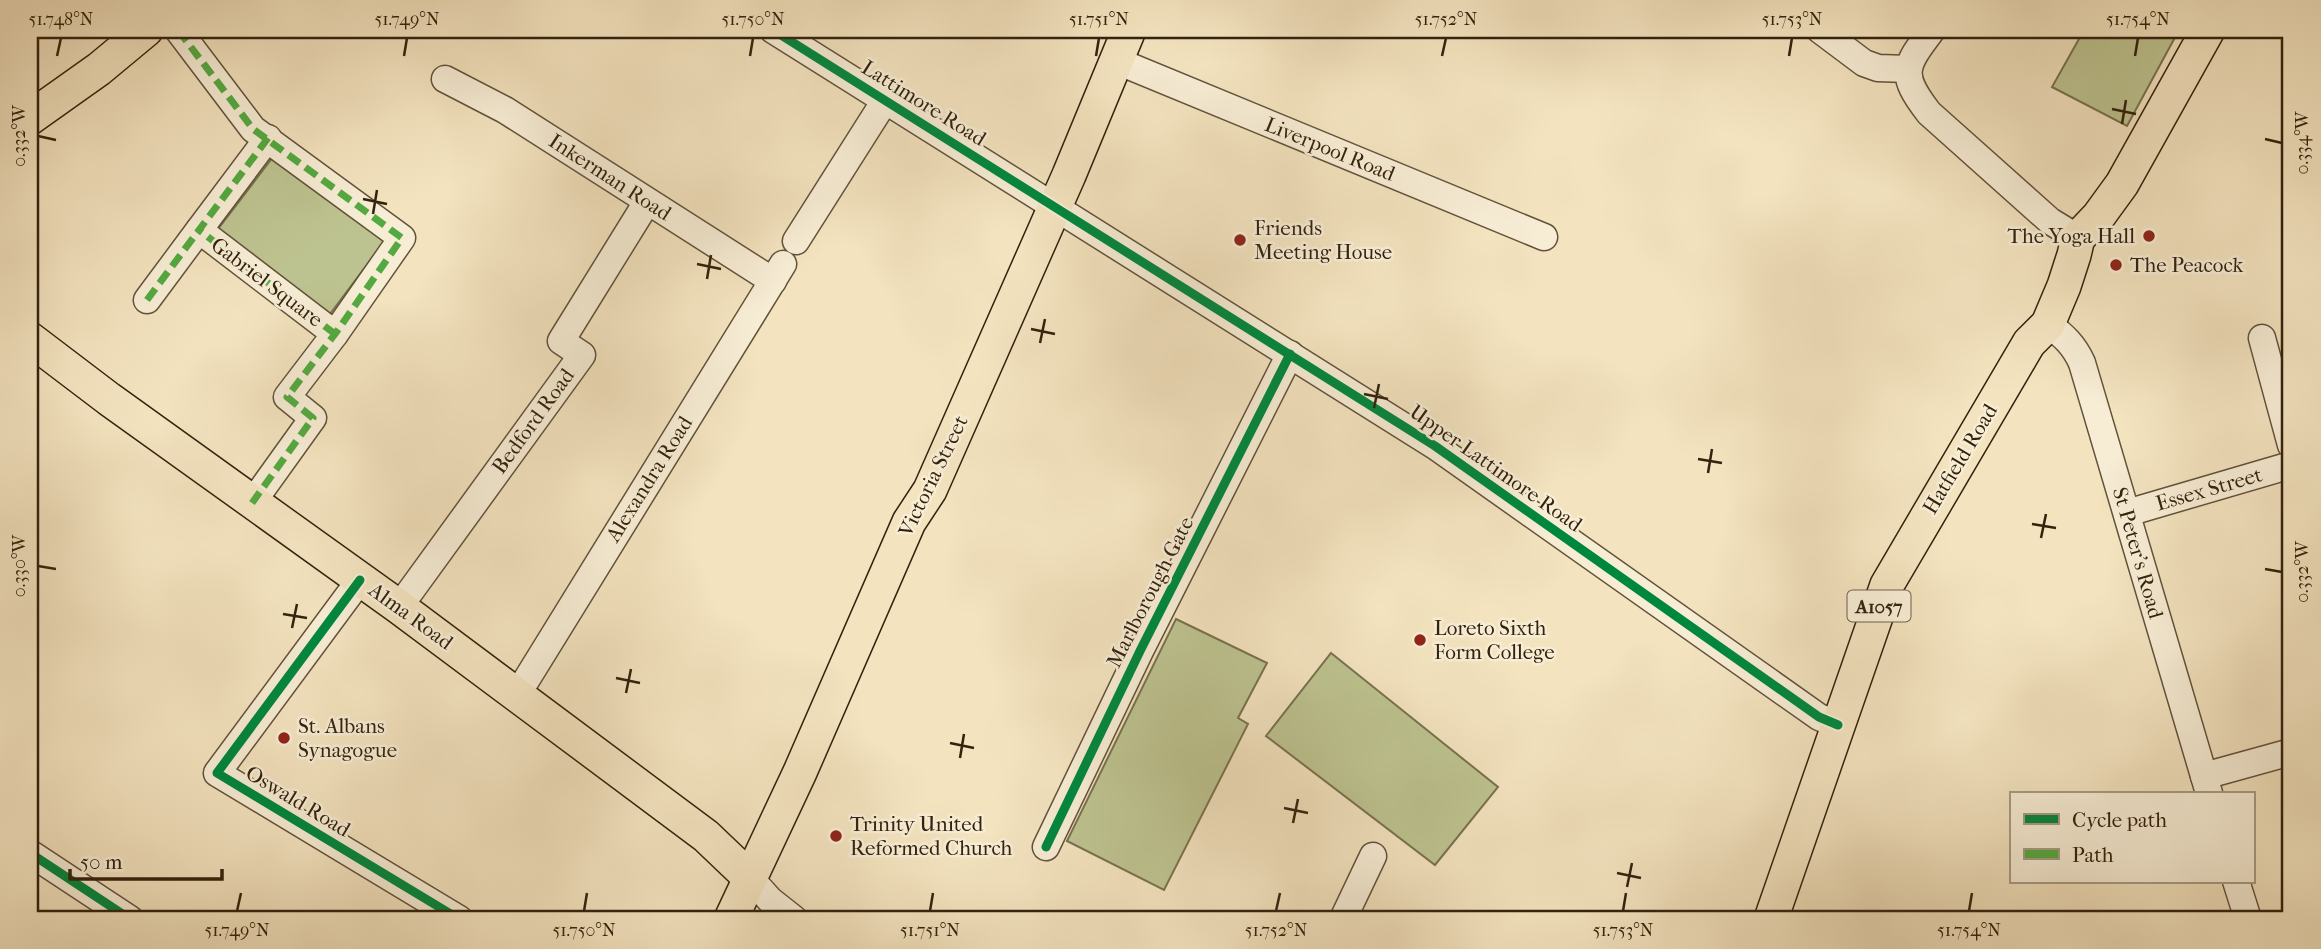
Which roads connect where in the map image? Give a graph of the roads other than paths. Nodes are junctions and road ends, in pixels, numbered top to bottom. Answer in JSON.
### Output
{"nodes":[{"id":1,"x":146,"y":30,"type":"edge"},
{"id":2,"x":178,"y":30,"type":"edge"},
{"id":3,"x":773,"y":30,"type":"edge"},
{"id":4,"x":1129,"y":30,"type":"edge"},
{"id":5,"x":1820,"y":30,"type":"edge"},
{"id":6,"x":1932,"y":30,"type":"edge"},
{"id":7,"x":2208,"y":30,"type":"edge"},
{"id":8,"x":1116,"y":61,"type":"junction"},
{"id":9,"x":1908,"y":69,"type":"junction"},
{"id":10,"x":445,"y":79,"type":"dead end"},
{"id":11,"x":886,"y":99,"type":"junction"},
{"id":12,"x":30,"y":118,"type":"edge"},
{"id":13,"x":268,"y":138,"type":"junction"},
{"id":14,"x":647,"y":202,"type":"junction"},
{"id":15,"x":1055,"y":208,"type":"junction"},
{"id":16,"x":199,"y":230,"type":"junction"},
{"id":17,"x":1544,"y":237,"type":"dead end"},
{"id":18,"x":2078,"y":237,"type":"junction"},
{"id":19,"x":784,"y":262,"type":"junction"},
{"id":20,"x":147,"y":300,"type":"dead end"},
{"id":21,"x":2048,"y":324,"type":"junction"},
{"id":22,"x":335,"y":334,"type":"junction"},
{"id":23,"x":2262,"y":338,"type":"dead end"},
{"id":24,"x":30,"y":339,"type":"edge"},
{"id":25,"x":1290,"y":354,"type":"junction"},
{"id":26,"x":2291,"y":445,"type":"edge"},
{"id":27,"x":2291,"y":465,"type":"edge"},
{"id":28,"x":252,"y":503,"type":"junction"},
{"id":29,"x":2127,"y":513,"type":"junction"},
{"id":30,"x":360,"y":580,"type":"junction"},
{"id":31,"x":399,"y":607,"type":"junction"},
{"id":32,"x":517,"y":695,"type":"junction"},
{"id":33,"x":1838,"y":725,"type":"junction"},
{"id":34,"x":2291,"y":752,"type":"edge"},
{"id":35,"x":2206,"y":785,"type":"edge"},
{"id":36,"x":1046,"y":847,"type":"dead end"},
{"id":37,"x":30,"y":853,"type":"edge"},
{"id":38,"x":1373,"y":856,"type":"dead end"},
{"id":39,"x":750,"y":878,"type":"junction"},
{"id":40,"x":2237,"y":883,"type":"edge"},
{"id":41,"x":130,"y":919,"type":"edge"},
{"id":42,"x":459,"y":919,"type":"edge"},
{"id":43,"x":731,"y":919,"type":"edge"},
{"id":44,"x":794,"y":919,"type":"edge"},
{"id":45,"x":1343,"y":919,"type":"edge"},
{"id":46,"x":1771,"y":919,"type":"edge"},
{"id":47,"x":2248,"y":919,"type":"edge"}],
"edges":[{"from":1,"to":12,"type":"main road"},
{"from":2,"to":13,"type":"street","name":"Gabriel Square"},
{"from":3,"to":11,"type":"street","name":"Lattimore Road"},
{"from":4,"to":8,"type":"main road","name":"Victoria Street"},
{"from":5,"to":9,"type":"street"},
{"from":6,"to":9,"type":"street"},
{"from":7,"to":18,"type":"main road","name":"Hatfield Road","number":"A1057"},
{"from":8,"to":15,"type":"main road","name":"Victoria Street"},
{"from":8,"to":17,"type":"street","name":"Liverpool Road"},
{"from":9,"to":18,"type":"street"},
{"from":10,"to":14,"type":"street","name":"Inkerman Road"},
{"from":11,"to":15,"type":"street","name":"Lattimore Road"},
{"from":11,"to":19,"type":"street","name":"Alexandra Road"},
{"from":13,"to":16,"type":"street","name":"Gabriel Square"},
{"from":13,"to":22,"type":"street","name":"Gabriel Square"},
{"from":14,"to":19,"type":"street","name":"Inkerman Road"},
{"from":14,"to":31,"type":"street","name":"Bedford Road"},
{"from":15,"to":25,"type":"street","name":"Upper Lattimore Road"},
{"from":15,"to":39,"type":"main road","name":"Victoria Street"},
{"from":16,"to":20,"type":"street","name":"Gabriel Square"},
{"from":16,"to":22,"type":"street","name":"Gabriel Square"},
{"from":18,"to":21,"type":"main road","name":"Hatfield Road","number":"A1057"},
{"from":19,"to":32,"type":"street","name":"Alexandra Road"},
{"from":21,"to":29,"type":"street","name":"St Peter's Road"},
{"from":21,"to":33,"type":"main road","name":"Hatfield Road","number":"A1057"},
{"from":22,"to":28,"type":"street","name":"Gabriel Square"},
{"from":23,"to":26,"type":"street"},
{"from":24,"to":28,"type":"main road","name":"Alma Road"},
{"from":25,"to":33,"type":"street","name":"Upper Lattimore Road"},
{"from":25,"to":36,"type":"street","name":"Marlborough Gate"},
{"from":27,"to":29,"type":"street","name":"Essex Street"},
{"from":28,"to":30,"type":"main road","name":"Alma Road"},
{"from":29,"to":35,"type":"street","name":"St Peter's Road"},
{"from":30,"to":31,"type":"main road","name":"Alma Road"},
{"from":30,"to":42,"type":"street","name":"Oswald Road"},
{"from":31,"to":32,"type":"main road","name":"Alma Road"},
{"from":32,"to":39,"type":"main road","name":"Alma Road"},
{"from":33,"to":46,"type":"main road","name":"Hatfield Road","number":"A1057"},
{"from":34,"to":35,"type":"street"},
{"from":37,"to":41,"type":"street"},
{"from":38,"to":45,"type":"street"},
{"from":39,"to":43,"type":"main road","name":"Victoria Street"},
{"from":39,"to":44,"type":"street"},
{"from":40,"to":47,"type":"street"}]}
